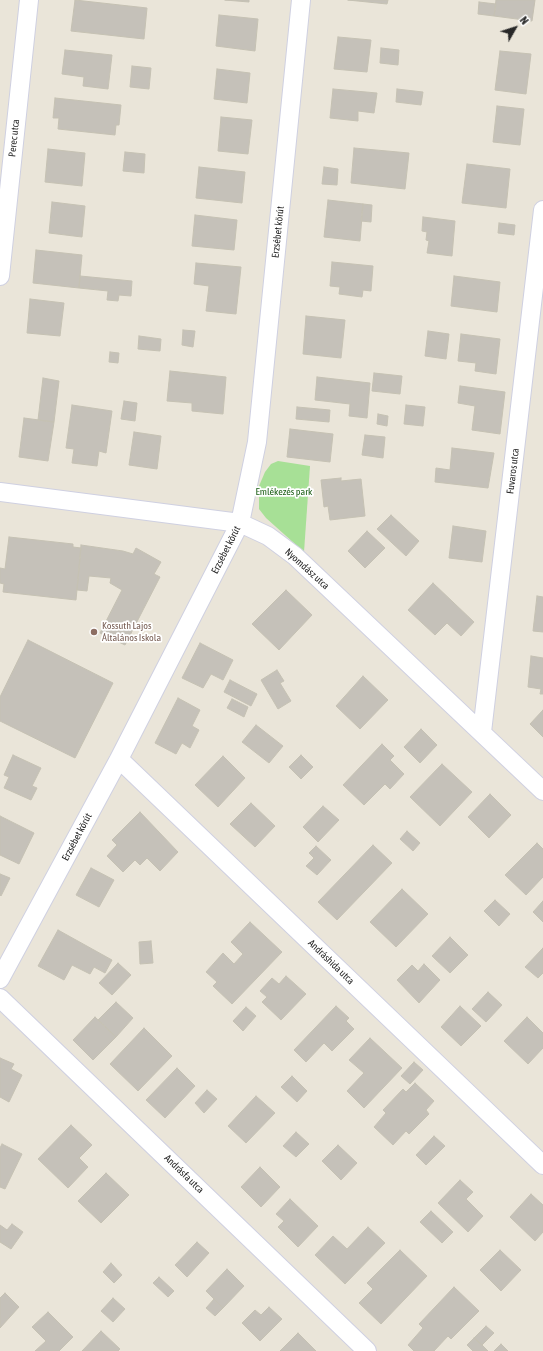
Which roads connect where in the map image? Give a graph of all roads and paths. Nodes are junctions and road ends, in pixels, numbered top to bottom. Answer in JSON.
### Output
{"nodes":[{"id":1,"x":29,"y":0,"type":"edge"},
{"id":2,"x":302,"y":0,"type":"edge"},
{"id":3,"x":543,"y":210,"type":"edge"},
{"id":4,"x":0,"y":276,"type":"edge"},
{"id":5,"x":0,"y":492,"type":"edge"},
{"id":6,"x":240,"y":523,"type":"junction"},
{"id":7,"x":482,"y":732,"type":"junction"},
{"id":8,"x":119,"y":759,"type":"junction"},
{"id":9,"x":543,"y":791,"type":"edge"},
{"id":10,"x":0,"y":979,"type":"edge"},
{"id":11,"x":0,"y":998,"type":"edge"},
{"id":12,"x":543,"y":1165,"type":"edge"},
{"id":13,"x":367,"y":1351,"type":"edge"}],
"edges":[{"from":1,"to":4,"type":"street","name":"Perec utca"},
{"from":2,"to":6,"type":"street","name":"Erzsébet körút"},
{"from":3,"to":7,"type":"street","name":"Fuvaros utca"},
{"from":5,"to":6,"type":"street","name":"Nyomdász utca"},
{"from":6,"to":7,"type":"street","name":"Nyomdász utca"},
{"from":6,"to":8,"type":"street","name":"Erzsébet körút"},
{"from":7,"to":9,"type":"street","name":"Nyomdász utca"},
{"from":8,"to":10,"type":"street","name":"Erzsébet körút"},
{"from":8,"to":12,"type":"street","name":"Andráshida utca"},
{"from":11,"to":13,"type":"street","name":"Andrásfa utca"}]}
